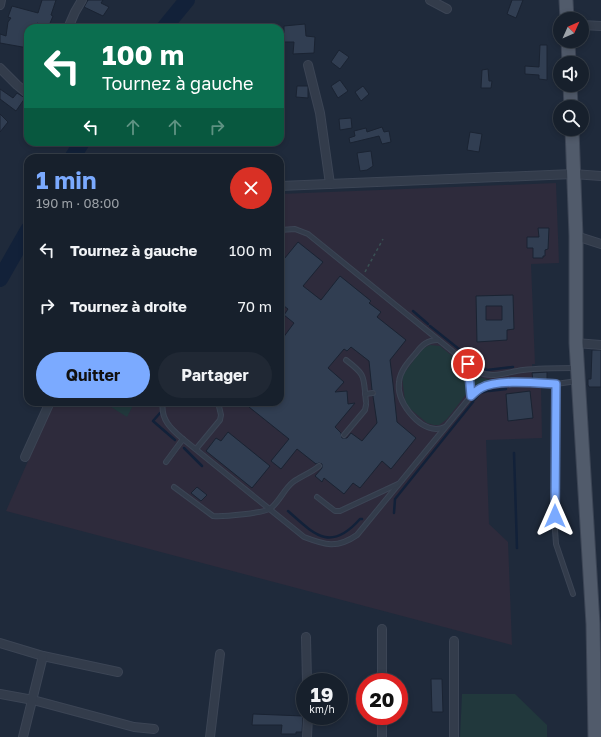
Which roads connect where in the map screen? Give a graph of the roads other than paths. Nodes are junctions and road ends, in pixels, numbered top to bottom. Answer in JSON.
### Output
{"nodes":[{"id":1,"x":1,"y":0,"type":"edge"},
{"id":2,"x":82,"y":0,"type":"edge"},
{"id":3,"x":430,"y":0,"type":"edge"},
{"id":4,"x":566,"y":0,"type":"edge"},
{"id":5,"x":0,"y":5,"type":"edge"},
{"id":6,"x":447,"y":9,"type":"dead end"},
{"id":7,"x":567,"y":12,"type":"edge"},
{"id":8,"x":70,"y":24,"type":"edge"},
{"id":9,"x":589,"y":25,"type":"edge"},
{"id":10,"x":601,"y":26,"type":"edge"},
{"id":11,"x":308,"y":65,"type":"dead end"},
{"id":12,"x":0,"y":68,"type":"edge"},
{"id":13,"x":24,"y":91,"type":"edge"},
{"id":14,"x":572,"y":136,"type":"edge"},
{"id":15,"x":573,"y":174,"type":"junction"},
{"id":16,"x":601,"y":176,"type":"edge"},
{"id":17,"x":330,"y":184,"type":"junction"},
{"id":18,"x":284,"y":186,"type":"edge"},
{"id":19,"x":284,"y":230,"type":"edge"},
{"id":20,"x":576,"y":236,"type":"junction"},
{"id":21,"x":601,"y":244,"type":"edge"},
{"id":22,"x":439,"y":340,"type":"junction"},
{"id":23,"x":576,"y":343,"type":"junction"},
{"id":24,"x":601,"y":345,"type":"edge"},
{"id":25,"x":346,"y":360,"type":"dead end"},
{"id":26,"x":468,"y":364,"type":"junction"},
{"id":27,"x":578,"y":374,"type":"junction"},
{"id":28,"x":556,"y":384,"type":"junction"},
{"id":29,"x":373,"y":393,"type":"dead end"},
{"id":30,"x":365,"y":394,"type":"junction"},
{"id":31,"x":471,"y":396,"type":"junction"},
{"id":32,"x":48,"y":406,"type":"edge"},
{"id":33,"x":163,"y":406,"type":"edge"},
{"id":34,"x":219,"y":406,"type":"edge"},
{"id":35,"x":445,"y":427,"type":"junction"},
{"id":36,"x":344,"y":436,"type":"dead end"},
{"id":37,"x":183,"y":439,"type":"junction"},
{"id":38,"x":196,"y":449,"type":"junction"},
{"id":39,"x":25,"y":457,"type":"dead end"},
{"id":40,"x":166,"y":462,"type":"dead end"},
{"id":41,"x":319,"y":466,"type":"dead end"},
{"id":42,"x":400,"y":483,"type":"junction"},
{"id":43,"x":174,"y":487,"type":"dead end"},
{"id":44,"x":317,"y":497,"type":"dead end"},
{"id":45,"x":271,"y":509,"type":"junction"},
{"id":46,"x":574,"y":594,"type":"dead end"},
{"id":47,"x":597,"y":623,"type":"edge"},
{"id":48,"x":382,"y":629,"type":"dead end"},
{"id":49,"x":306,"y":637,"type":"dead end"},
{"id":50,"x":454,"y":641,"type":"dead end"},
{"id":51,"x":0,"y":644,"type":"edge"},
{"id":52,"x":220,"y":654,"type":"dead end"},
{"id":53,"x":43,"y":656,"type":"junction"},
{"id":54,"x":118,"y":672,"type":"dead end"},
{"id":55,"x":307,"y":673,"type":"edge"},
{"id":56,"x":382,"y":673,"type":"edge"},
{"id":57,"x":0,"y":694,"type":"edge"},
{"id":58,"x":33,"y":700,"type":"junction"},
{"id":59,"x":308,"y":725,"type":"edge"},
{"id":60,"x":382,"y":725,"type":"edge"},
{"id":61,"x":154,"y":729,"type":"dead end"},
{"id":62,"x":24,"y":737,"type":"edge"},
{"id":63,"x":210,"y":737,"type":"edge"},
{"id":64,"x":307,"y":737,"type":"edge"},
{"id":65,"x":382,"y":737,"type":"edge"},
{"id":66,"x":454,"y":737,"type":"edge"},
{"id":67,"x":595,"y":737,"type":"edge"}],
"edges":[{"from":1,"to":5,"type":"street"},
{"from":2,"to":8,"type":"street"},
{"from":3,"to":6,"type":"street"},
{"from":4,"to":7,"type":"main road"},
{"from":9,"to":10,"type":"street"},
{"from":11,"to":17,"type":"street"},
{"from":12,"to":13,"type":"street"},
{"from":14,"to":15,"type":"main road"},
{"from":15,"to":16,"type":"street"},
{"from":15,"to":17,"type":"street"},
{"from":15,"to":20,"type":"main road"},
{"from":17,"to":18,"type":"street"},
{"from":19,"to":22,"type":"lane"},
{"from":20,"to":21,"type":"street"},
{"from":20,"to":23,"type":"main road"},
{"from":22,"to":26,"type":"lane"},
{"from":22,"to":35,"type":"lane"},
{"from":23,"to":24,"type":"street"},
{"from":23,"to":27,"type":"main road"},
{"from":25,"to":30,"type":"lane"},
{"from":26,"to":27,"type":"lane"},
{"from":26,"to":31,"type":"lane"},
{"from":27,"to":28,"type":"lane"},
{"from":27,"to":47,"type":"main road"},
{"from":28,"to":31,"type":"lane"},
{"from":28,"to":46,"type":"lane"},
{"from":29,"to":30,"type":"lane"},
{"from":30,"to":36,"type":"lane"},
{"from":31,"to":35,"type":"lane"},
{"from":32,"to":39,"type":"street"},
{"from":33,"to":37,"type":"lane"},
{"from":34,"to":38,"type":"lane"},
{"from":35,"to":42,"type":"lane"},
{"from":37,"to":38,"type":"lane"},
{"from":37,"to":40,"type":"lane"},
{"from":38,"to":45,"type":"lane"},
{"from":41,"to":45,"type":"lane"},
{"from":42,"to":44,"type":"lane"},
{"from":42,"to":45,"type":"lane"},
{"from":43,"to":45,"type":"lane"},
{"from":47,"to":67,"type":"main road"},
{"from":48,"to":56,"type":"street"},
{"from":49,"to":55,"type":"street"},
{"from":50,"to":66,"type":"street"},
{"from":51,"to":53,"type":"street"},
{"from":52,"to":63,"type":"street"},
{"from":53,"to":54,"type":"street"},
{"from":53,"to":58,"type":"street"},
{"from":57,"to":58,"type":"street"},
{"from":58,"to":61,"type":"street"},
{"from":58,"to":62,"type":"street"},
{"from":59,"to":64,"type":"street"},
{"from":60,"to":65,"type":"street"}]}
